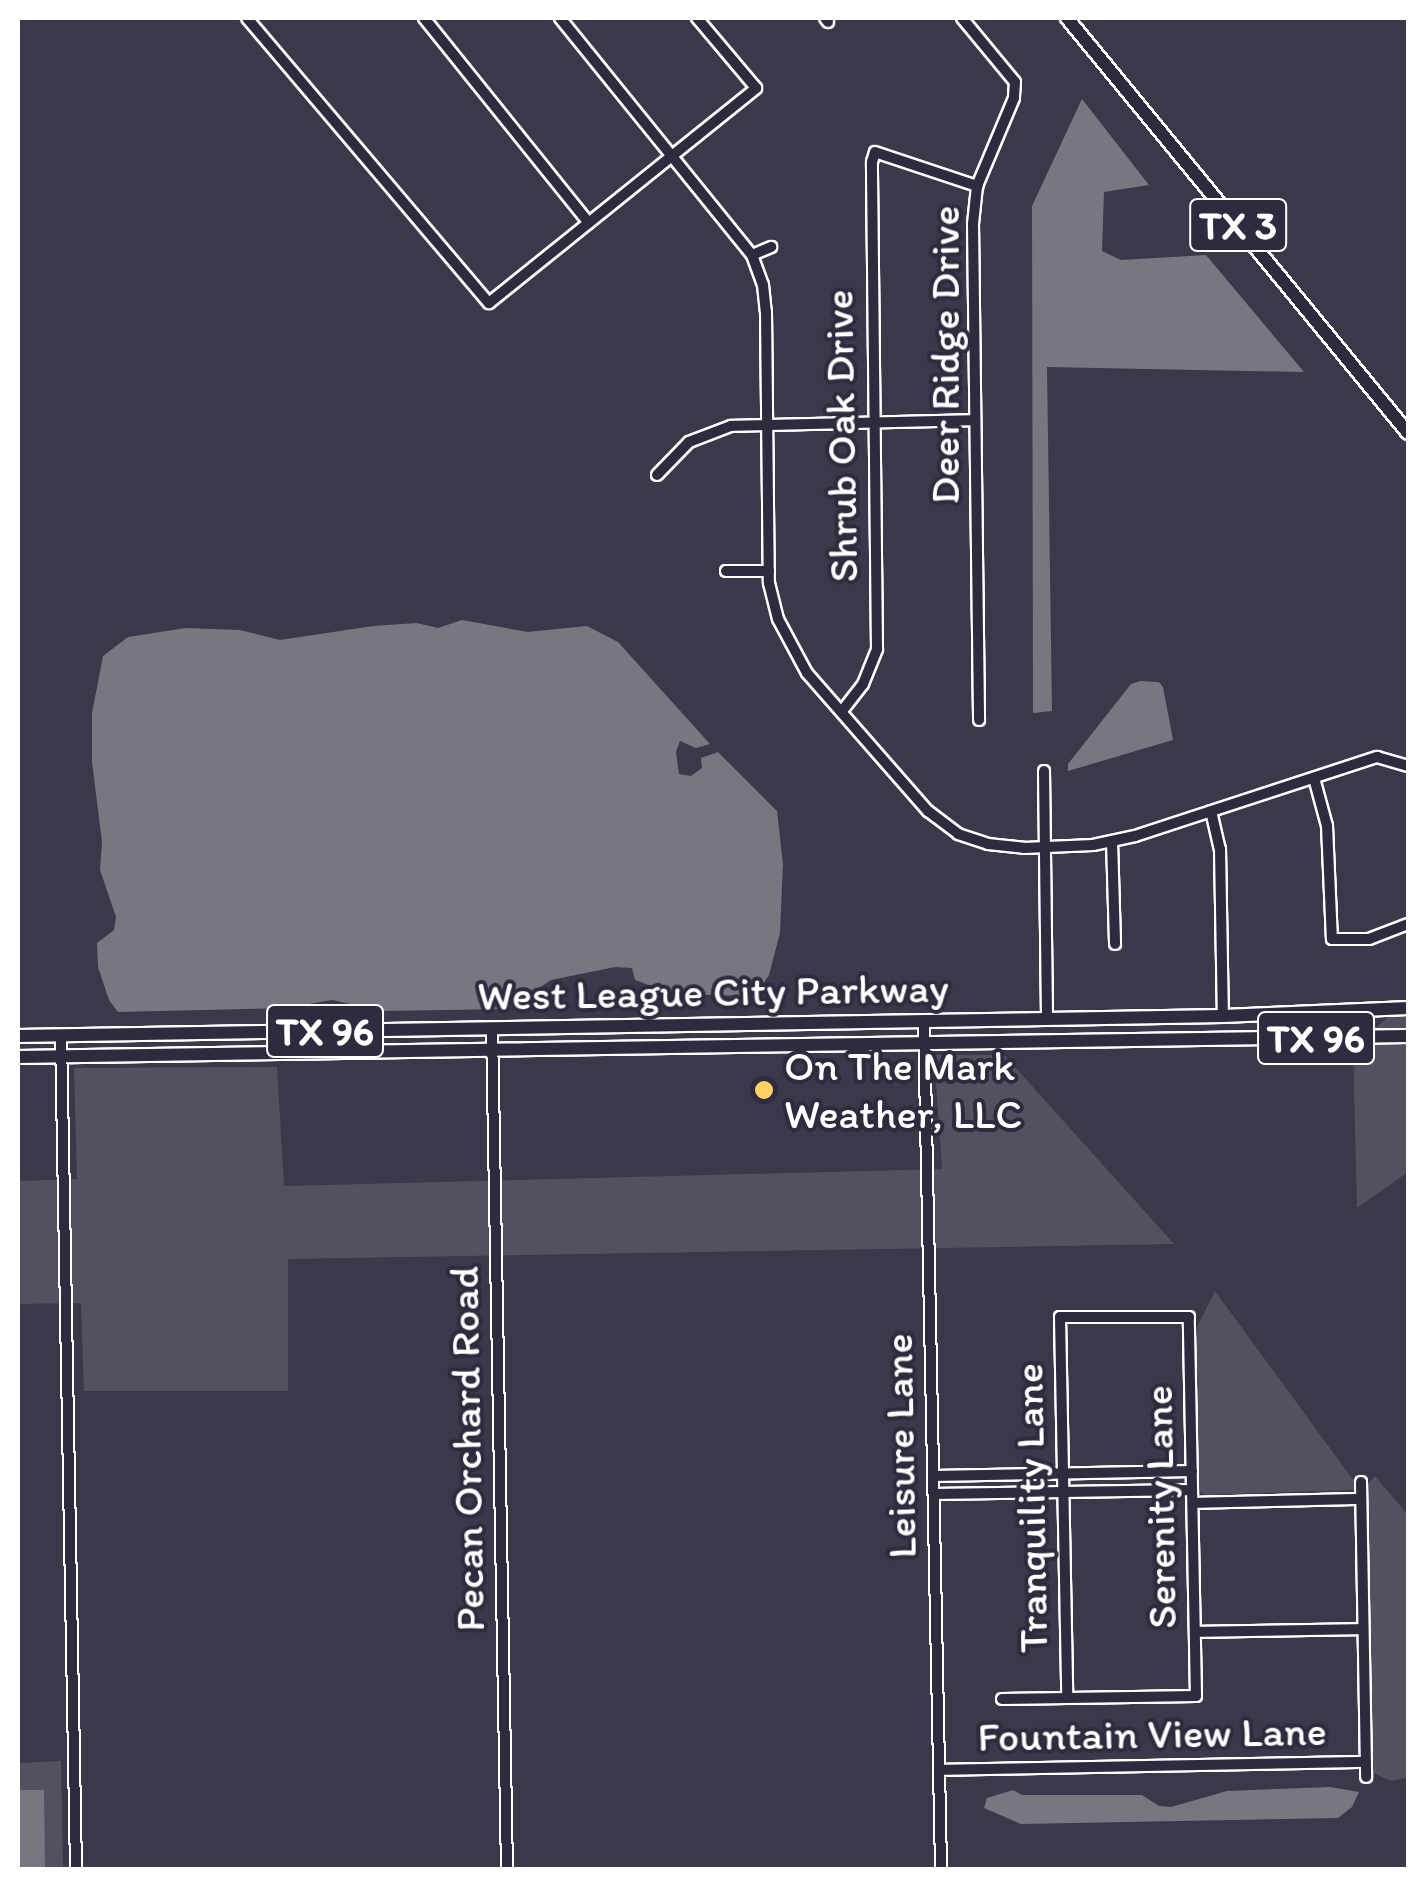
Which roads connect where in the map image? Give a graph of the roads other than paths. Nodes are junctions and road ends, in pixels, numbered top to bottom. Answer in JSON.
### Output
{"nodes":[{"id":1,"x":247,"y":18,"type":"edge"},
{"id":2,"x":424,"y":18,"type":"edge"},
{"id":3,"x":560,"y":18,"type":"edge"},
{"id":4,"x":697,"y":18,"type":"edge"},
{"id":5,"x":962,"y":18,"type":"edge"},
{"id":6,"x":1067,"y":18,"type":"edge"},
{"id":7,"x":672,"y":156,"type":"junction"},
{"id":8,"x":977,"y":186,"type":"junction"},
{"id":9,"x":589,"y":222,"type":"junction"},
{"id":10,"x":771,"y":247,"type":"dead end"},
{"id":11,"x":752,"y":255,"type":"junction"},
{"id":12,"x":975,"y":420,"type":"junction"},
{"id":13,"x":873,"y":421,"type":"junction"},
{"id":14,"x":767,"y":422,"type":"junction"},
{"id":15,"x":1408,"y":433,"type":"edge"},
{"id":16,"x":658,"y":475,"type":"dead end"},
{"id":17,"x":726,"y":570,"type":"dead end"},
{"id":18,"x":768,"y":571,"type":"junction"},
{"id":19,"x":842,"y":711,"type":"junction"},
{"id":20,"x":979,"y":720,"type":"dead end"},
{"id":21,"x":1408,"y":766,"type":"edge"},
{"id":22,"x":1044,"y":771,"type":"dead end"},
{"id":23,"x":1314,"y":778,"type":"junction"},
{"id":24,"x":1211,"y":811,"type":"junction"},
{"id":25,"x":1112,"y":841,"type":"junction"},
{"id":26,"x":1046,"y":848,"type":"junction"},
{"id":27,"x":1408,"y":924,"type":"edge"},
{"id":28,"x":1115,"y":944,"type":"dead end"},
{"id":29,"x":1408,"y":1008,"type":"edge"},
{"id":30,"x":1223,"y":1016,"type":"junction"},
{"id":31,"x":1047,"y":1018,"type":"junction"},
{"id":32,"x":924,"y":1020,"type":"junction"},
{"id":33,"x":492,"y":1028,"type":"junction"},
{"id":34,"x":61,"y":1035,"type":"junction"},
{"id":35,"x":18,"y":1036,"type":"edge"},
{"id":36,"x":1408,"y":1036,"type":"edge"},
{"id":37,"x":1224,"y":1039,"type":"junction"},
{"id":38,"x":925,"y":1043,"type":"junction"},
{"id":39,"x":492,"y":1051,"type":"junction"},
{"id":40,"x":63,"y":1057,"type":"junction"},
{"id":41,"x":18,"y":1058,"type":"edge"},
{"id":42,"x":1060,"y":1317,"type":"joint"},
{"id":43,"x":1192,"y":1471,"type":"junction"},
{"id":44,"x":1063,"y":1474,"type":"junction"},
{"id":45,"x":934,"y":1476,"type":"junction"},
{"id":46,"x":1360,"y":1482,"type":"dead end"},
{"id":47,"x":1192,"y":1490,"type":"junction"},
{"id":48,"x":1063,"y":1491,"type":"junction"},
{"id":49,"x":934,"y":1494,"type":"junction"},
{"id":50,"x":1361,"y":1498,"type":"junction"},
{"id":51,"x":1195,"y":1502,"type":"junction"},
{"id":52,"x":1363,"y":1629,"type":"junction"},
{"id":53,"x":1196,"y":1632,"type":"junction"},
{"id":54,"x":1067,"y":1698,"type":"junction"},
{"id":55,"x":1002,"y":1699,"type":"dead end"},
{"id":56,"x":1366,"y":1762,"type":"junction"},
{"id":57,"x":939,"y":1770,"type":"junction"},
{"id":58,"x":1366,"y":1777,"type":"dead end"},
{"id":59,"x":76,"y":1870,"type":"edge"},
{"id":60,"x":508,"y":1870,"type":"edge"},
{"id":61,"x":941,"y":1870,"type":"edge"}],
"edges":[{"from":1,"to":9,"type":"street"},
{"from":2,"to":9,"type":"street"},
{"from":3,"to":7,"type":"street"},
{"from":4,"to":7,"type":"street"},
{"from":5,"to":8,"type":"street","name":"Deer Ridge Drive"},
{"from":6,"to":15,"type":"main road","number":"TX 3"},
{"from":7,"to":9,"type":"street"},
{"from":7,"to":11,"type":"street"},
{"from":8,"to":12,"type":"street","name":"Deer Ridge Drive"},
{"from":8,"to":13,"type":"street","name":"Shrub Oak Drive"},
{"from":10,"to":11,"type":"street"},
{"from":11,"to":14,"type":"street"},
{"from":12,"to":13,"type":"street"},
{"from":12,"to":20,"type":"street","name":"Deer Ridge Drive"},
{"from":13,"to":14,"type":"street"},
{"from":13,"to":19,"type":"street","name":"Shrub Oak Drive"},
{"from":14,"to":16,"type":"street"},
{"from":14,"to":18,"type":"street"},
{"from":17,"to":18,"type":"street"},
{"from":18,"to":19,"type":"street"},
{"from":19,"to":26,"type":"street"},
{"from":21,"to":23,"type":"street"},
{"from":22,"to":26,"type":"street"},
{"from":23,"to":24,"type":"street"},
{"from":23,"to":27,"type":"street"},
{"from":24,"to":25,"type":"street"},
{"from":24,"to":30,"type":"street"},
{"from":25,"to":26,"type":"street"},
{"from":25,"to":28,"type":"street"},
{"from":26,"to":31,"type":"street"},
{"from":29,"to":30,"type":"main road","name":"West League City Parkway","number":"TX 96"},
{"from":30,"to":31,"type":"main road","name":"West League City Parkway","number":"TX 96"},
{"from":30,"to":37,"type":"main road"},
{"from":31,"to":32,"type":"main road","name":"West League City Parkway","number":"TX 96"},
{"from":32,"to":33,"type":"main road","name":"West League City Parkway","number":"TX 96"},
{"from":32,"to":38,"type":"street","name":"Leisure Lane"},
{"from":33,"to":34,"type":"main road","name":"West League City Parkway","number":"TX 96"},
{"from":33,"to":39,"type":"street","name":"Pecan Orchard Road"},
{"from":34,"to":35,"type":"main road","name":"West League City Parkway","number":"TX 96"},
{"from":34,"to":40,"type":"street"},
{"from":36,"to":37,"type":"main road","name":"West League City Parkway","number":"TX 96"},
{"from":37,"to":38,"type":"main road","name":"West League City Parkway","number":"TX 96"},
{"from":38,"to":39,"type":"main road","name":"West League City Parkway","number":"TX 96"},
{"from":38,"to":45,"type":"street","name":"Leisure Lane"},
{"from":39,"to":40,"type":"main road","name":"West League City Parkway","number":"TX 96"},
{"from":39,"to":60,"type":"street","name":"Pecan Orchard Road"},
{"from":40,"to":41,"type":"main road","name":"West League City Parkway","number":"TX 96"},
{"from":40,"to":59,"type":"street"},
{"from":42,"to":43,"type":"street","name":"Serenity Lane"},
{"from":42,"to":44,"type":"street","name":"Tranquility Lane"},
{"from":43,"to":44,"type":"street"},
{"from":43,"to":47,"type":"street","name":"Serenity Lane"},
{"from":44,"to":45,"type":"street"},
{"from":44,"to":48,"type":"street","name":"Tranquility Lane"},
{"from":45,"to":49,"type":"street","name":"Leisure Lane"},
{"from":46,"to":50,"type":"street"},
{"from":47,"to":48,"type":"street"},
{"from":47,"to":51,"type":"street","name":"Serenity Lane"},
{"from":48,"to":49,"type":"street"},
{"from":48,"to":54,"type":"street","name":"Tranquility Lane"},
{"from":49,"to":57,"type":"street","name":"Leisure Lane"},
{"from":50,"to":51,"type":"street"},
{"from":50,"to":52,"type":"street"},
{"from":51,"to":53,"type":"street","name":"Serenity Lane"},
{"from":52,"to":53,"type":"street"},
{"from":52,"to":56,"type":"street"},
{"from":53,"to":54,"type":"street","name":"Serenity Lane"},
{"from":54,"to":55,"type":"street"},
{"from":56,"to":57,"type":"street","name":"Fountain View Lane"},
{"from":56,"to":58,"type":"street"},
{"from":57,"to":61,"type":"street","name":"Leisure Lane"}]}
